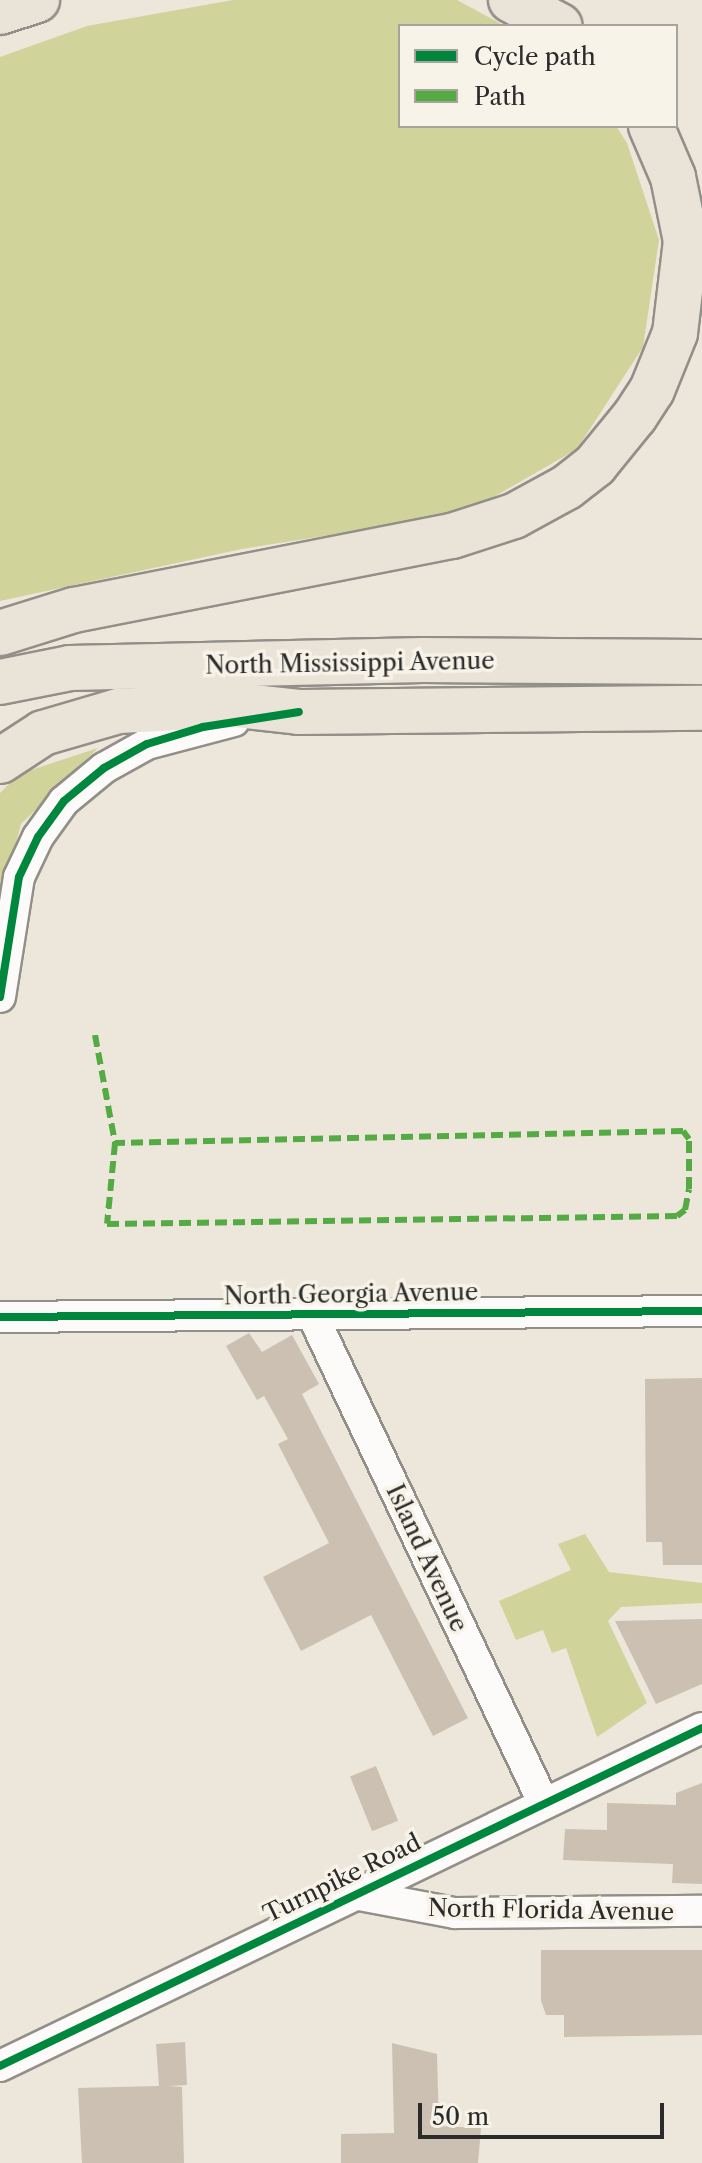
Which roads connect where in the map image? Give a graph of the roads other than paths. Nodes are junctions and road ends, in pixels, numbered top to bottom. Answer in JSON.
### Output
{"nodes":[{"id":1,"x":37,"y":0,"type":"edge"},
{"id":2,"x":511,"y":0,"type":"edge"},
{"id":3,"x":0,"y":12,"type":"edge"},
{"id":4,"x":556,"y":24,"type":"edge"},
{"id":5,"x":652,"y":128,"type":"edge"},
{"id":6,"x":0,"y":633,"type":"edge"},
{"id":7,"x":702,"y":662,"type":"edge"},
{"id":8,"x":0,"y":682,"type":"edge"},
{"id":9,"x":702,"y":708,"type":"edge"},
{"id":10,"x":299,"y":712,"type":"junction"},
{"id":11,"x":0,"y":761,"type":"edge"},
{"id":12,"x":0,"y":997,"type":"edge"},
{"id":13,"x":702,"y":1311,"type":"edge"},
{"id":14,"x":312,"y":1314,"type":"junction"},
{"id":15,"x":0,"y":1317,"type":"edge"},
{"id":16,"x":702,"y":1728,"type":"edge"},
{"id":17,"x":543,"y":1802,"type":"junction"},
{"id":18,"x":354,"y":1894,"type":"junction"},
{"id":19,"x":702,"y":1911,"type":"edge"},
{"id":20,"x":0,"y":2066,"type":"edge"}],
"edges":[{"from":1,"to":3,"type":"main road"},
{"from":2,"to":4,"type":"main road"},
{"from":5,"to":6,"type":"main road"},
{"from":7,"to":8,"type":"main road","name":"North Mississippi Avenue"},
{"from":9,"to":10,"type":"main road","name":"North Mississippi Avenue"},
{"from":10,"to":11,"type":"main road","name":"North Mississippi Avenue"},
{"from":10,"to":12,"type":"street"},
{"from":13,"to":14,"type":"street","name":"North Georgia Avenue"},
{"from":14,"to":15,"type":"street","name":"North Georgia Avenue"},
{"from":14,"to":17,"type":"street","name":"Island Avenue"},
{"from":16,"to":17,"type":"street","name":"Turnpike Road"},
{"from":17,"to":18,"type":"street","name":"Turnpike Road"},
{"from":18,"to":19,"type":"street","name":"North Florida Avenue"},
{"from":18,"to":20,"type":"street","name":"Turnpike Road"}]}
